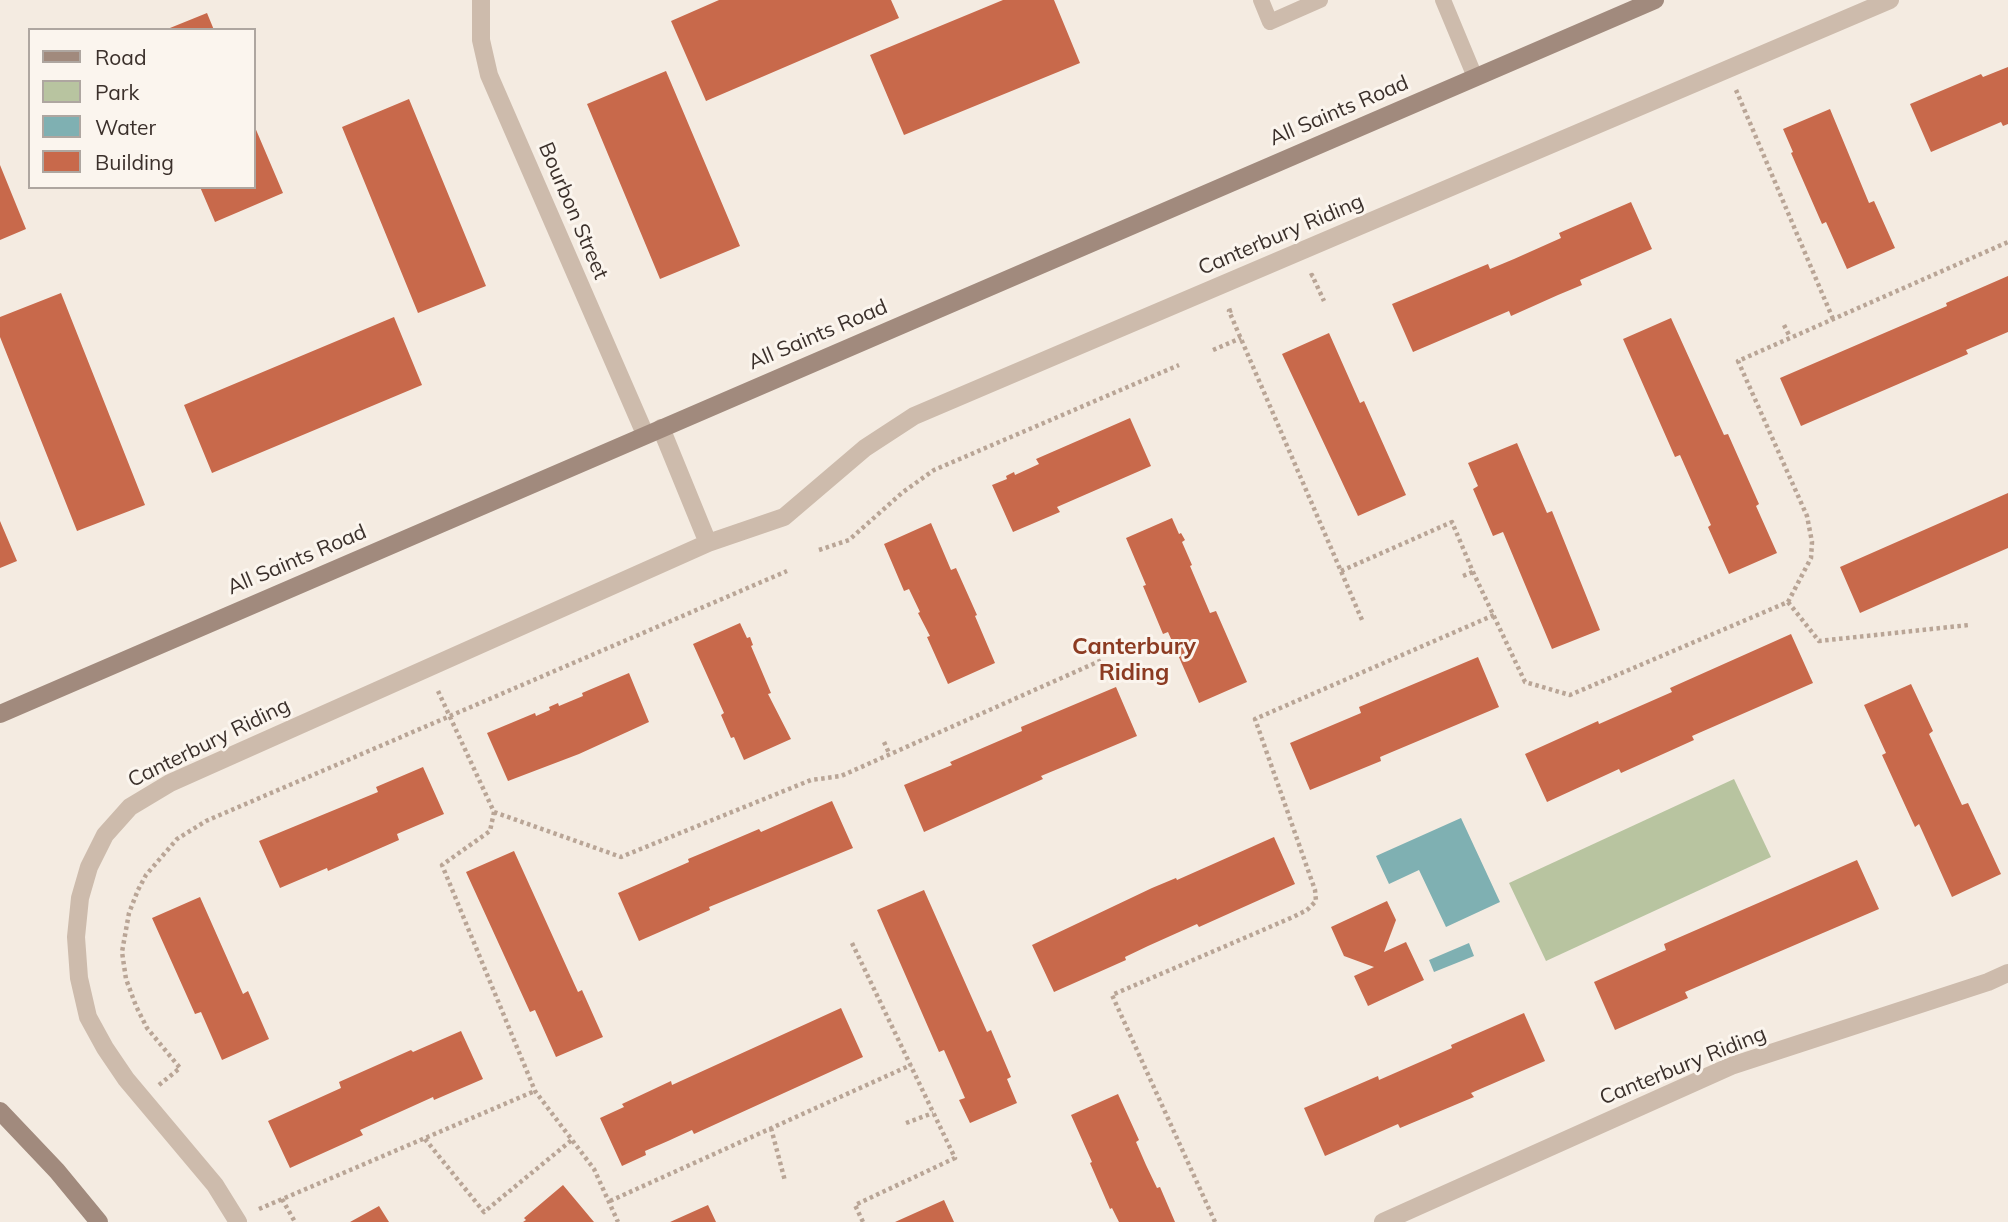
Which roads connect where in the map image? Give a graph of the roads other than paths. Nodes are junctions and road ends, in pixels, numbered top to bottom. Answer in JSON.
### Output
{"nodes":[{"id":1,"x":481,"y":0,"type":"edge"},
{"id":2,"x":1261,"y":0,"type":"edge"},
{"id":3,"x":1320,"y":0,"type":"edge"},
{"id":4,"x":1443,"y":0,"type":"edge"},
{"id":5,"x":1654,"y":0,"type":"edge"},
{"id":6,"x":1891,"y":0,"type":"edge"},
{"id":7,"x":1475,"y":77,"type":"junction"},
{"id":8,"x":653,"y":431,"type":"junction"},
{"id":9,"x":708,"y":542,"type":"junction"},
{"id":10,"x":0,"y":714,"type":"edge"},
{"id":11,"x":2008,"y":972,"type":"edge"},
{"id":12,"x":0,"y":1111,"type":"edge"},
{"id":13,"x":237,"y":1220,"type":"edge"},
{"id":14,"x":99,"y":1222,"type":"edge"},
{"id":15,"x":1383,"y":1222,"type":"edge"}],
"edges":[{"from":1,"to":8,"type":"street","name":"Bourbon Street"},
{"from":2,"to":3,"type":"lane"},
{"from":4,"to":7,"type":"lane"},
{"from":5,"to":7,"type":"street","name":"All Saints Road"},
{"from":6,"to":9,"type":"street","name":"Canterbury Riding"},
{"from":7,"to":8,"type":"street","name":"All Saints Road"},
{"from":8,"to":9,"type":"street"},
{"from":8,"to":10,"type":"street","name":"All Saints Road"},
{"from":9,"to":13,"type":"street","name":"Canterbury Riding"},
{"from":11,"to":15,"type":"street","name":"Canterbury Riding"},
{"from":12,"to":14,"type":"street"}]}
